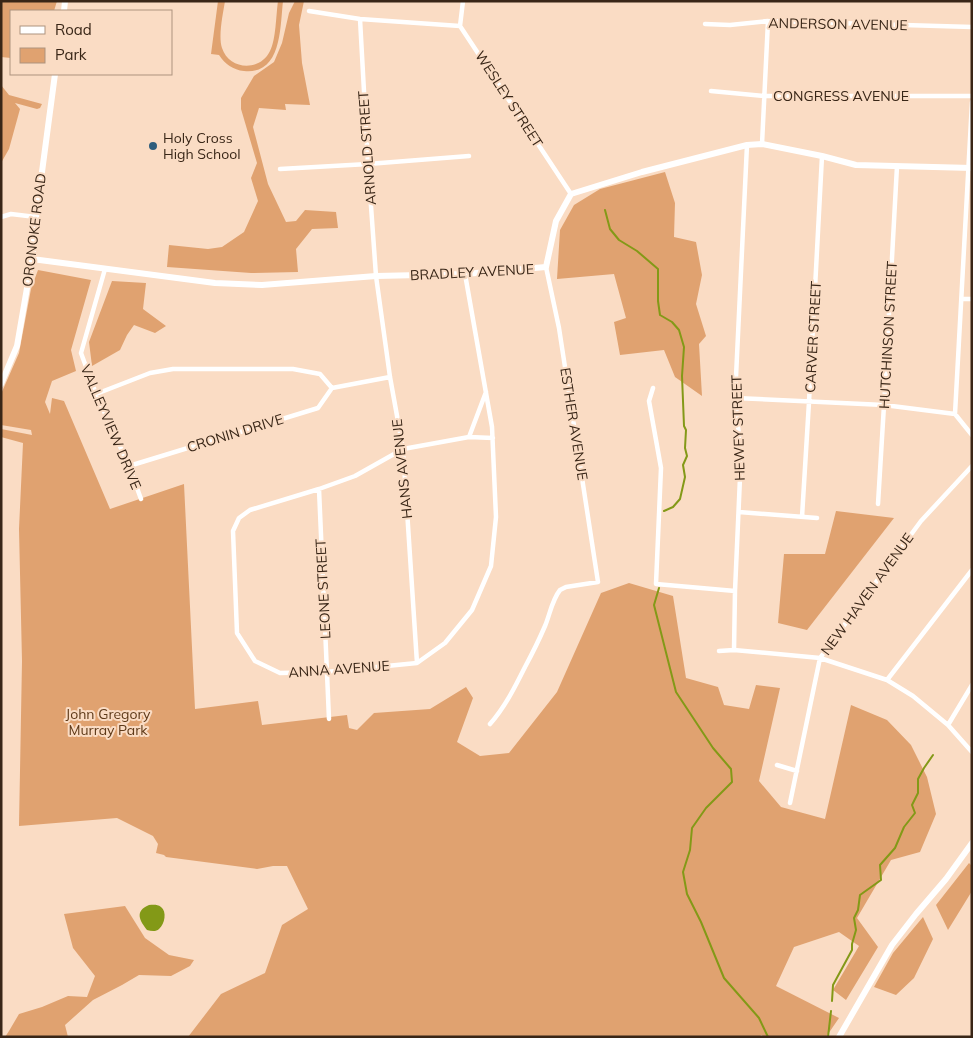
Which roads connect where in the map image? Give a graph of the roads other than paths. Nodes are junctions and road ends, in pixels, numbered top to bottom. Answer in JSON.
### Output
{"nodes":[{"id":1,"x":463,"y":1,"type":"edge"},
{"id":2,"x":309,"y":11,"type":"dead end"},
{"id":3,"x":360,"y":19,"type":"junction"},
{"id":4,"x":768,"y":21,"type":"junction"},
{"id":5,"x":705,"y":24,"type":"dead end"},
{"id":6,"x":460,"y":26,"type":"junction"},
{"id":7,"x":972,"y":27,"type":"edge"},
{"id":8,"x":55,"y":75,"type":"edge"},
{"id":9,"x":711,"y":91,"type":"dead end"},
{"id":10,"x":764,"y":96,"type":"junction"},
{"id":11,"x":972,"y":96,"type":"edge"},
{"id":12,"x":972,"y":102,"type":"edge"},
{"id":13,"x":762,"y":144,"type":"junction"},
{"id":14,"x":747,"y":145,"type":"junction"},
{"id":15,"x":469,"y":156,"type":"dead end"},
{"id":16,"x":822,"y":156,"type":"junction"},
{"id":17,"x":368,"y":164,"type":"junction"},
{"id":18,"x":897,"y":166,"type":"junction"},
{"id":19,"x":280,"y":168,"type":"dead end"},
{"id":20,"x":970,"y":168,"type":"edge"},
{"id":21,"x":571,"y":194,"type":"junction"},
{"id":22,"x":1,"y":217,"type":"edge"},
{"id":23,"x":36,"y":217,"type":"junction"},
{"id":24,"x":32,"y":260,"type":"junction"},
{"id":25,"x":546,"y":267,"type":"junction"},
{"id":26,"x":105,"y":269,"type":"junction"},
{"id":27,"x":465,"y":274,"type":"junction"},
{"id":28,"x":376,"y":276,"type":"junction"},
{"id":29,"x":962,"y":299,"type":"junction"},
{"id":30,"x":972,"y":299,"type":"edge"},
{"id":31,"x":390,"y":377,"type":"junction"},
{"id":32,"x":1,"y":384,"type":"edge"},
{"id":33,"x":332,"y":388,"type":"junction"},
{"id":34,"x":653,"y":388,"type":"dead end"},
{"id":35,"x":486,"y":392,"type":"junction"},
{"id":36,"x":96,"y":394,"type":"junction"},
{"id":37,"x":735,"y":398,"type":"junction"},
{"id":38,"x":809,"y":402,"type":"junction"},
{"id":39,"x":884,"y":405,"type":"junction"},
{"id":40,"x":955,"y":414,"type":"junction"},
{"id":41,"x":972,"y":435,"type":"edge"},
{"id":42,"x":469,"y":437,"type":"junction"},
{"id":43,"x":493,"y":438,"type":"junction"},
{"id":44,"x":403,"y":449,"type":"junction"},
{"id":45,"x":129,"y":466,"type":"junction"},
{"id":46,"x":972,"y":466,"type":"edge"},
{"id":47,"x":319,"y":489,"type":"junction"},
{"id":48,"x":141,"y":499,"type":"dead end"},
{"id":49,"x":878,"y":504,"type":"dead end"},
{"id":50,"x":738,"y":512,"type":"junction"},
{"id":51,"x":802,"y":517,"type":"junction"},
{"id":52,"x":817,"y":518,"type":"dead end"},
{"id":53,"x":972,"y":570,"type":"edge"},
{"id":54,"x":735,"y":591,"type":"junction"},
{"id":55,"x":734,"y":650,"type":"junction"},
{"id":56,"x":719,"y":651,"type":"dead end"},
{"id":57,"x":820,"y":658,"type":"junction"},
{"id":58,"x":417,"y":663,"type":"junction"},
{"id":59,"x":326,"y":672,"type":"junction"},
{"id":60,"x":887,"y":680,"type":"junction"},
{"id":61,"x":972,"y":685,"type":"edge"},
{"id":62,"x":329,"y":719,"type":"dead end"},
{"id":63,"x":490,"y":724,"type":"dead end"},
{"id":64,"x":948,"y":725,"type":"junction"},
{"id":65,"x":972,"y":752,"type":"edge"},
{"id":66,"x":777,"y":765,"type":"dead end"},
{"id":67,"x":797,"y":771,"type":"junction"},
{"id":68,"x":790,"y":804,"type":"dead end"},
{"id":69,"x":972,"y":843,"type":"edge"},
{"id":70,"x":839,"y":1037,"type":"edge"}],
"edges":[{"from":1,"to":6,"type":"street"},
{"from":2,"to":3,"type":"street"},
{"from":3,"to":6,"type":"street"},
{"from":3,"to":17,"type":"street","name":"ARNOLD STREET"},
{"from":4,"to":5,"type":"street","name":"ANDERSON AVENUE"},
{"from":4,"to":7,"type":"street","name":"ANDERSON AVENUE"},
{"from":4,"to":10,"type":"street"},
{"from":6,"to":21,"type":"street","name":"WESLEY STREET"},
{"from":8,"to":23,"type":"street","name":"ORONOKE ROAD"},
{"from":9,"to":10,"type":"street","name":"CONGRESS AVENUE"},
{"from":10,"to":11,"type":"street","name":"CONGRESS AVENUE"},
{"from":10,"to":13,"type":"street"},
{"from":12,"to":20,"type":"street"},
{"from":13,"to":14,"type":"street"},
{"from":13,"to":16,"type":"street"},
{"from":14,"to":21,"type":"street"},
{"from":14,"to":37,"type":"street","name":"HEWEY STREET"},
{"from":15,"to":17,"type":"street"},
{"from":16,"to":18,"type":"street"},
{"from":16,"to":38,"type":"street","name":"CARVER STREET"},
{"from":17,"to":19,"type":"street"},
{"from":17,"to":28,"type":"street","name":"ARNOLD STREET"},
{"from":18,"to":20,"type":"street"},
{"from":18,"to":39,"type":"street","name":"HUTCHINSON STREET"},
{"from":20,"to":29,"type":"street"},
{"from":21,"to":25,"type":"street","name":"BRADLEY AVENUE"},
{"from":22,"to":23,"type":"street"},
{"from":23,"to":24,"type":"street","name":"ORONOKE ROAD"},
{"from":24,"to":26,"type":"street","name":"BRADLEY AVENUE"},
{"from":24,"to":32,"type":"street","name":"ORONOKE ROAD"},
{"from":25,"to":27,"type":"street","name":"BRADLEY AVENUE"},
{"from":25,"to":63,"type":"street","name":"ESTHER AVENUE"},
{"from":26,"to":28,"type":"street","name":"BRADLEY AVENUE"},
{"from":26,"to":36,"type":"street","name":"VALLEYVIEW DRIVE"},
{"from":27,"to":28,"type":"street","name":"BRADLEY AVENUE"},
{"from":27,"to":35,"type":"street","name":"ANNA AVENUE"},
{"from":28,"to":31,"type":"street","name":"HANS AVENUE"},
{"from":29,"to":30,"type":"street"},
{"from":29,"to":40,"type":"street"},
{"from":31,"to":33,"type":"street"},
{"from":31,"to":44,"type":"street","name":"HANS AVENUE"},
{"from":33,"to":36,"type":"street"},
{"from":33,"to":45,"type":"street","name":"CRONIN DRIVE"},
{"from":34,"to":54,"type":"street"},
{"from":35,"to":42,"type":"street"},
{"from":35,"to":43,"type":"street","name":"ANNA AVENUE"},
{"from":36,"to":45,"type":"street","name":"VALLEYVIEW DRIVE"},
{"from":37,"to":38,"type":"street"},
{"from":37,"to":50,"type":"street","name":"HEWEY STREET"},
{"from":38,"to":39,"type":"street"},
{"from":38,"to":51,"type":"street","name":"CARVER STREET"},
{"from":39,"to":40,"type":"street"},
{"from":39,"to":49,"type":"street","name":"HUTCHINSON STREET"},
{"from":40,"to":41,"type":"street"},
{"from":42,"to":43,"type":"street","name":"ANNA AVENUE"},
{"from":42,"to":44,"type":"street","name":"ANNA AVENUE"},
{"from":43,"to":58,"type":"street","name":"ANNA AVENUE"},
{"from":44,"to":47,"type":"street","name":"ANNA AVENUE"},
{"from":44,"to":58,"type":"street","name":"HANS AVENUE"},
{"from":45,"to":48,"type":"street","name":"VALLEYVIEW DRIVE"},
{"from":46,"to":57,"type":"street","name":"NEW HAVEN AVENUE"},
{"from":47,"to":59,"type":"street","name":"LEONE STREET"},
{"from":47,"to":59,"type":"street","name":"ANNA AVENUE"},
{"from":50,"to":51,"type":"street"},
{"from":50,"to":54,"type":"street","name":"HEWEY STREET"},
{"from":51,"to":52,"type":"street"},
{"from":53,"to":60,"type":"street"},
{"from":54,"to":55,"type":"street","name":"HEWEY STREET"},
{"from":55,"to":56,"type":"street"},
{"from":55,"to":57,"type":"street"},
{"from":57,"to":60,"type":"street"},
{"from":57,"to":67,"type":"street","name":"NEW HAVEN AVENUE"},
{"from":58,"to":59,"type":"street","name":"ANNA AVENUE"},
{"from":59,"to":62,"type":"street","name":"LEONE STREET"},
{"from":60,"to":64,"type":"street"},
{"from":61,"to":64,"type":"street"},
{"from":64,"to":65,"type":"street"},
{"from":66,"to":67,"type":"street"},
{"from":67,"to":68,"type":"street","name":"NEW HAVEN AVENUE"},
{"from":69,"to":70,"type":"street"}]}
